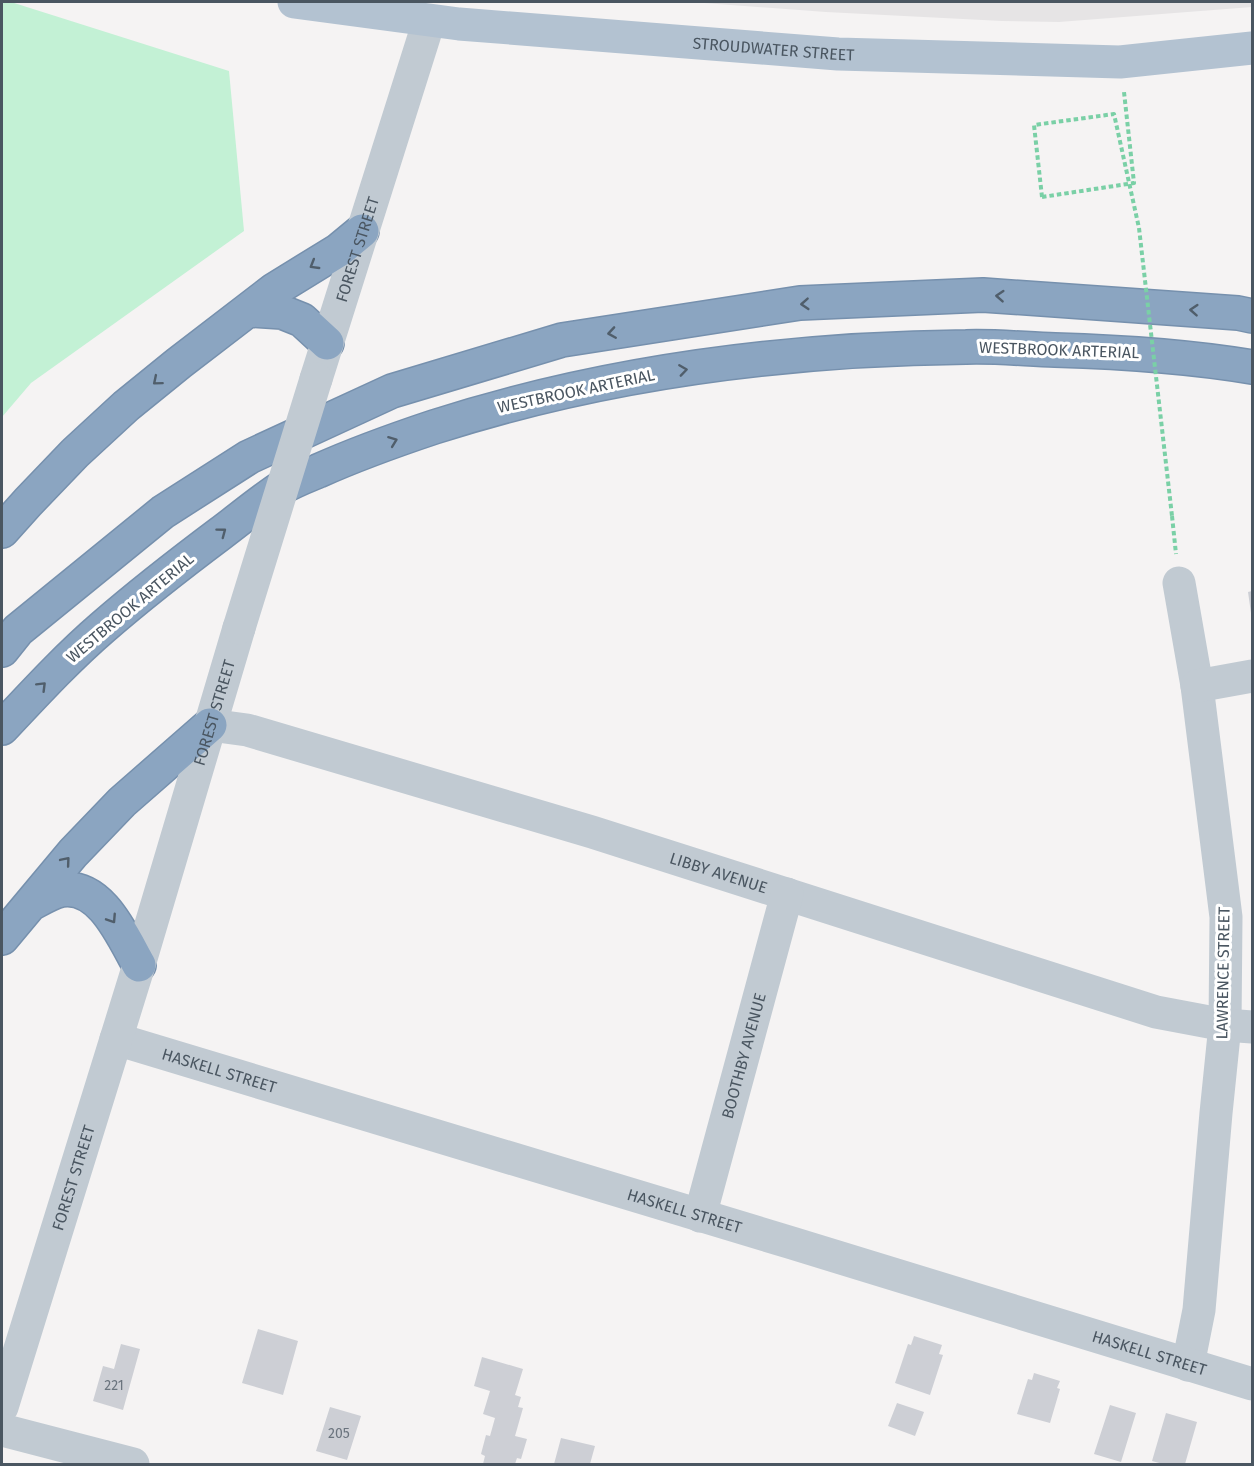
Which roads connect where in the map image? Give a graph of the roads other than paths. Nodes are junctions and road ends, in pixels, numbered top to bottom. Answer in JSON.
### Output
{"nodes":[{"id":1,"x":294,"y":2,"type":"edge"},
{"id":2,"x":429,"y":21,"type":"junction"},
{"id":3,"x":1252,"y":48,"type":"edge"},
{"id":4,"x":362,"y":231,"type":"junction"},
{"id":5,"x":249,"y":310,"type":"junction"},
{"id":6,"x":1252,"y":316,"type":"edge"},
{"id":7,"x":327,"y":343,"type":"junction"},
{"id":8,"x":1252,"y":367,"type":"edge"},
{"id":9,"x":2,"y":531,"type":"edge"},
{"id":10,"x":1179,"y":583,"type":"road end"},
{"id":11,"x":2,"y":650,"type":"edge"},
{"id":12,"x":1252,"y":676,"type":"edge"},
{"id":13,"x":1197,"y":686,"type":"junction"},
{"id":14,"x":210,"y":725,"type":"junction"},
{"id":15,"x":2,"y":728,"type":"edge"},
{"id":16,"x":787,"y":894,"type":"junction"},
{"id":17,"x":27,"y":906,"type":"junction"},
{"id":18,"x":2,"y":938,"type":"edge"},
{"id":19,"x":139,"y":965,"type":"junction"},
{"id":20,"x":1239,"y":1026,"type":"edge"},
{"id":21,"x":116,"y":1039,"type":"junction"},
{"id":22,"x":700,"y":1216,"type":"junction"},
{"id":23,"x":1188,"y":1365,"type":"junction"},
{"id":24,"x":1252,"y":1384,"type":"edge"},
{"id":25,"x":2,"y":1407,"type":"edge"},
{"id":26,"x":2,"y":1430,"type":"edge"},
{"id":27,"x":133,"y":1464,"type":"edge"}],
"edges":[{"from":1,"to":2,"type":"main road","name":"STROUDWATER STREET"},
{"from":2,"to":3,"type":"main road","name":"STROUDWATER STREET"},
{"from":2,"to":4,"type":"street","name":"FOREST STREET"},
{"from":4,"to":5,"type":"highway","one_way":true},
{"from":4,"to":7,"type":"street","name":"FOREST STREET"},
{"from":5,"to":7,"type":"highway"},
{"from":5,"to":9,"type":"highway","one_way":true},
{"from":6,"to":11,"type":"highway","one_way":true},
{"from":7,"to":14,"type":"street","name":"FOREST STREET","bridge":true},
{"from":15,"to":8,"type":"highway","name":"WESTBROOK ARTERIAL","one_way":true},
{"from":10,"to":13,"type":"street","name":"LAWRENCE STREET"},
{"from":12,"to":13,"type":"street"},
{"from":13,"to":20,"type":"street","name":"LAWRENCE STREET"},
{"from":14,"to":16,"type":"street","name":"LIBBY AVENUE"},
{"from":17,"to":14,"type":"highway","one_way":true},
{"from":14,"to":19,"type":"street","name":"FOREST STREET"},
{"from":16,"to":20,"type":"street","name":"LIBBY AVENUE"},
{"from":16,"to":22,"type":"street","name":"BOOTHBY AVENUE"},
{"from":17,"to":18,"type":"highway"},
{"from":17,"to":19,"type":"highway","one_way":true},
{"from":19,"to":21,"type":"street","name":"FOREST STREET"},
{"from":20,"to":23,"type":"street","name":"LAWRENCE STREET"},
{"from":21,"to":22,"type":"street","name":"HASKELL STREET"},
{"from":21,"to":25,"type":"street","name":"FOREST STREET"},
{"from":22,"to":23,"type":"street","name":"HASKELL STREET"},
{"from":23,"to":24,"type":"street","name":"HASKELL STREET"},
{"from":26,"to":27,"type":"street"}]}
